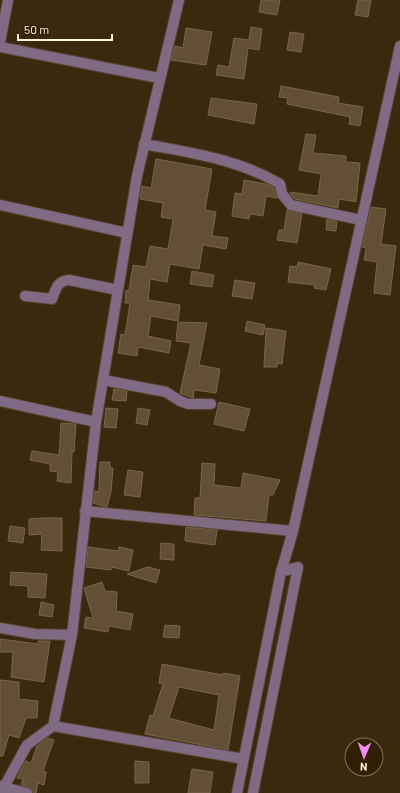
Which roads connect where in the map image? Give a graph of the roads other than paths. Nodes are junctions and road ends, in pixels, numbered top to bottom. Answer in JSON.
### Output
{"nodes":[{"id":1,"x":8,"y":0,"type":"edge"},
{"id":2,"x":179,"y":0,"type":"edge"},
{"id":3,"x":0,"y":42,"type":"edge"},
{"id":4,"x":400,"y":46,"type":"edge"},
{"id":5,"x":0,"y":47,"type":"edge"},
{"id":6,"x":159,"y":78,"type":"junction"},
{"id":7,"x":144,"y":144,"type":"junction"},
{"id":8,"x":0,"y":205,"type":"edge"},
{"id":9,"x":361,"y":220,"type":"junction"},
{"id":10,"x":127,"y":233,"type":"junction"},
{"id":11,"x":118,"y":290,"type":"junction"},
{"id":12,"x":25,"y":296,"type":"dead end"},
{"id":13,"x":103,"y":380,"type":"junction"},
{"id":14,"x":0,"y":401,"type":"edge"},
{"id":15,"x":211,"y":404,"type":"dead end"},
{"id":16,"x":96,"y":422,"type":"junction"},
{"id":17,"x":85,"y":511,"type":"junction"},
{"id":18,"x":293,"y":531,"type":"junction"},
{"id":19,"x":281,"y":572,"type":"junction"},
{"id":20,"x":0,"y":628,"type":"edge"},
{"id":21,"x":72,"y":635,"type":"junction"},
{"id":22,"x":53,"y":726,"type":"junction"},
{"id":23,"x":244,"y":760,"type":"junction"},
{"id":24,"x":2,"y":789,"type":"edge"},
{"id":25,"x":26,"y":793,"type":"edge"},
{"id":26,"x":237,"y":793,"type":"edge"},
{"id":27,"x":253,"y":793,"type":"edge"}],
"edges":[{"from":1,"to":3,"type":"street"},
{"from":2,"to":6,"type":"street"},
{"from":4,"to":9,"type":"street"},
{"from":5,"to":6,"type":"street"},
{"from":6,"to":7,"type":"street"},
{"from":7,"to":9,"type":"street"},
{"from":7,"to":10,"type":"street"},
{"from":8,"to":10,"type":"street"},
{"from":9,"to":18,"type":"street"},
{"from":10,"to":11,"type":"street"},
{"from":11,"to":12,"type":"street"},
{"from":11,"to":13,"type":"street"},
{"from":13,"to":15,"type":"street"},
{"from":13,"to":16,"type":"street"},
{"from":14,"to":16,"type":"street"},
{"from":16,"to":17,"type":"street"},
{"from":17,"to":18,"type":"street"},
{"from":17,"to":21,"type":"street"},
{"from":18,"to":19,"type":"street"},
{"from":19,"to":23,"type":"street"},
{"from":19,"to":27,"type":"street"},
{"from":20,"to":21,"type":"street"},
{"from":21,"to":22,"type":"street"},
{"from":22,"to":23,"type":"street"},
{"from":22,"to":24,"type":"street"},
{"from":23,"to":26,"type":"street"},
{"from":24,"to":25,"type":"street"}]}
